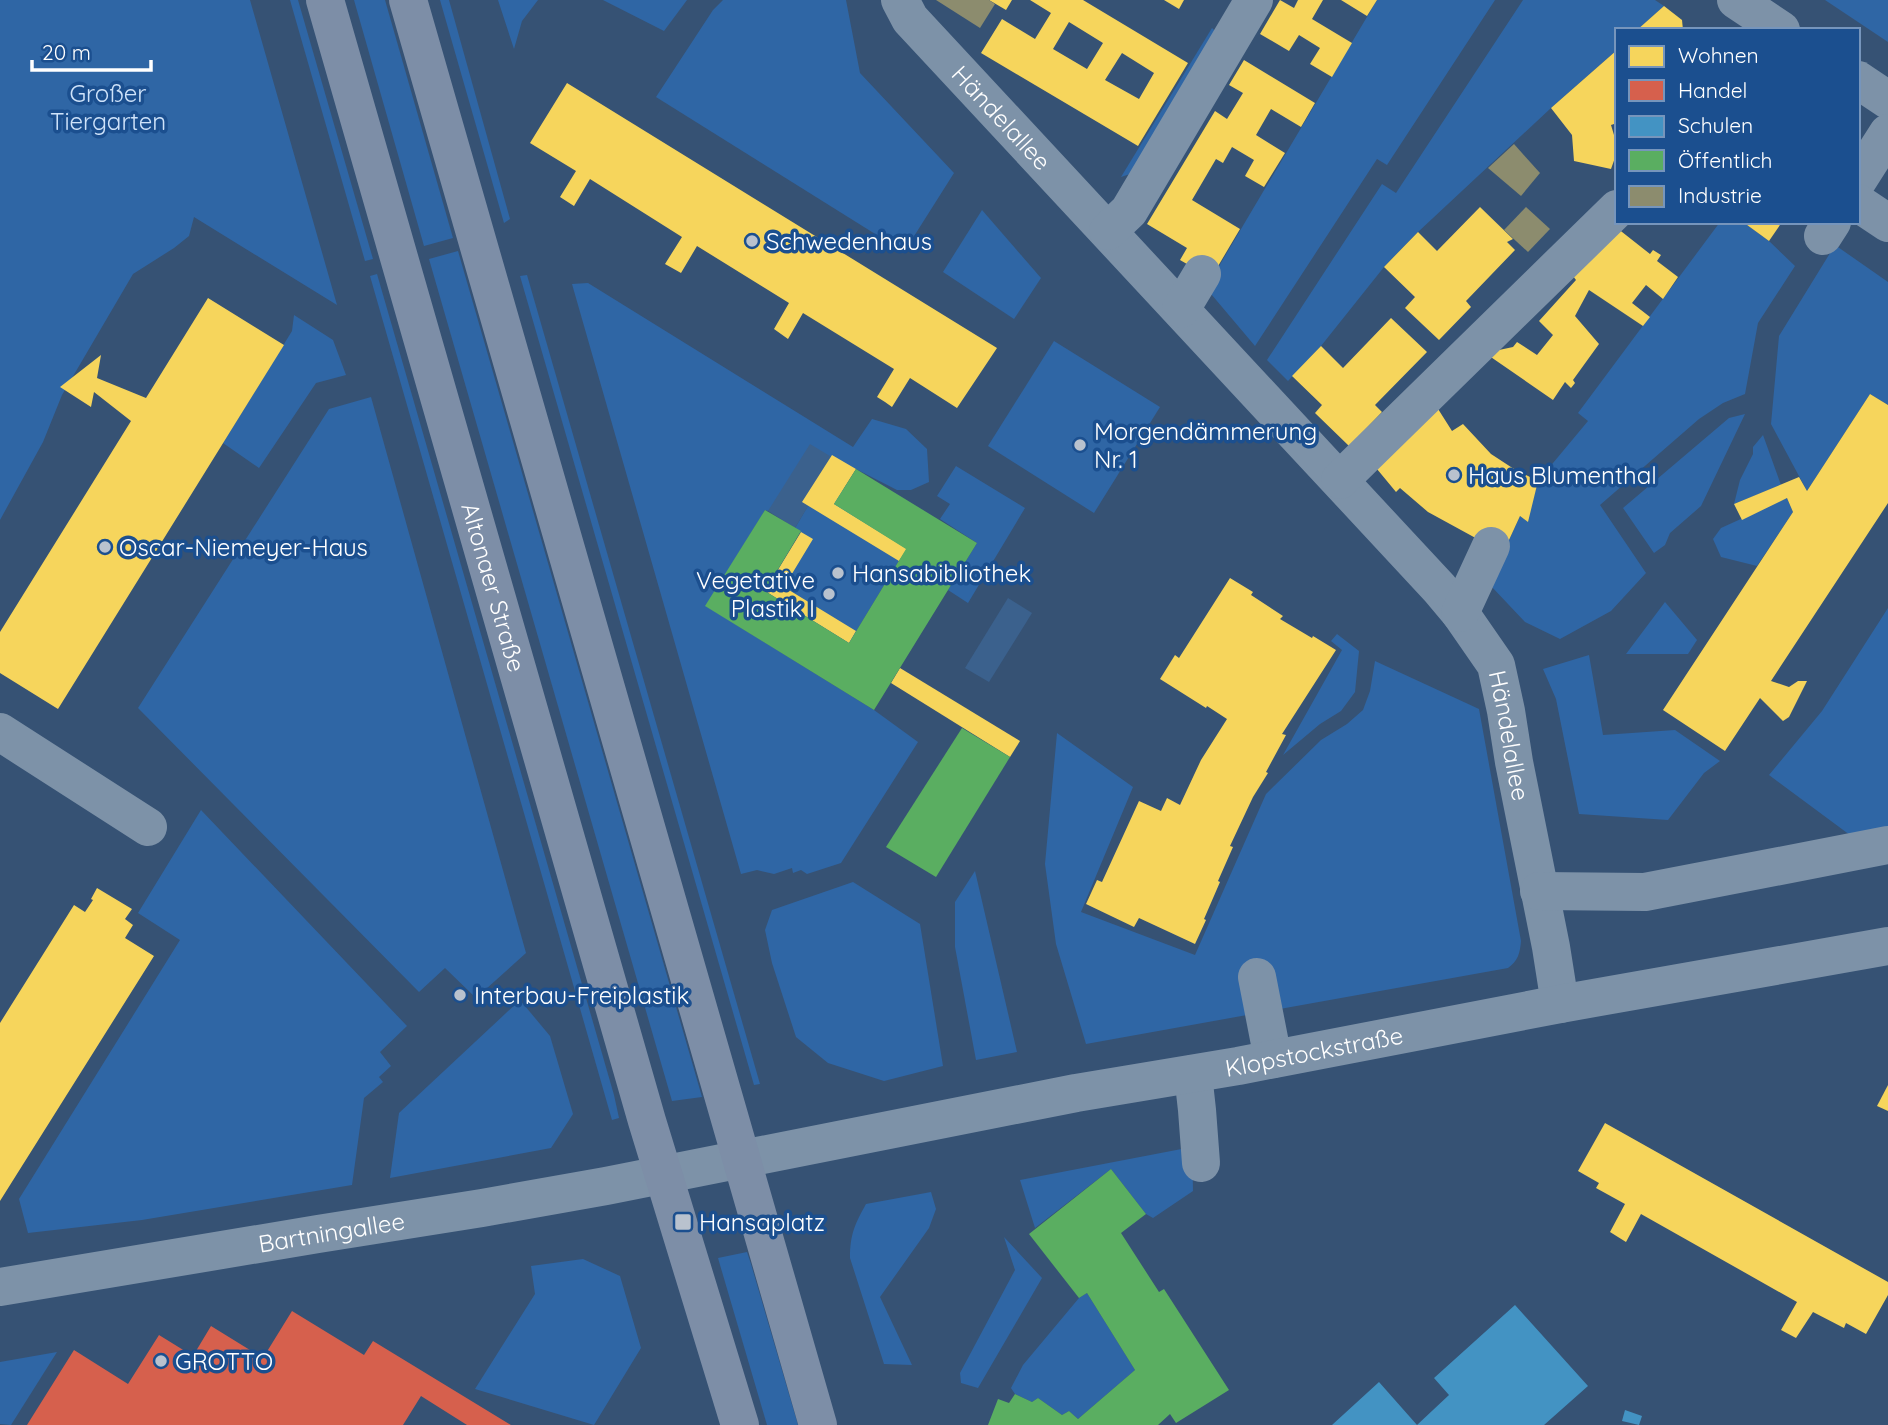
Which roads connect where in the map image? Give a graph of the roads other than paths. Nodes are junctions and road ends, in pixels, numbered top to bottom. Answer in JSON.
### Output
{"nodes":[{"id":1,"x":325,"y":0,"type":"edge"},
{"id":2,"x":408,"y":0,"type":"edge"},
{"id":3,"x":900,"y":0,"type":"edge"},
{"id":4,"x":1254,"y":0,"type":"edge"},
{"id":5,"x":1736,"y":0,"type":"edge"},
{"id":6,"x":1778,"y":28,"type":"edge"},
{"id":7,"x":1860,"y":81,"type":"edge"},
{"id":8,"x":1888,"y":100,"type":"edge"},
{"id":9,"x":1888,"y":133,"type":"edge"},
{"id":10,"x":1860,"y":177,"type":"edge"},
{"id":11,"x":1860,"y":204,"type":"edge"},
{"id":12,"x":1615,"y":211,"type":"edge"},
{"id":13,"x":1888,"y":223,"type":"edge"},
{"id":14,"x":1108,"y":231,"type":"junction"},
{"id":15,"x":1202,"y":274,"type":"dead end"},
{"id":16,"x":1181,"y":309,"type":"junction"},
{"id":17,"x":1340,"y":480,"type":"junction"},
{"id":18,"x":1491,"y":546,"type":"dead end"},
{"id":19,"x":1460,"y":613,"type":"junction"},
{"id":20,"x":0,"y":732,"type":"edge"},
{"id":21,"x":148,"y":827,"type":"dead end"},
{"id":22,"x":1888,"y":845,"type":"edge"},
{"id":23,"x":1539,"y":891,"type":"junction"},
{"id":24,"x":1888,"y":946,"type":"edge"},
{"id":25,"x":1257,"y":978,"type":"dead end"},
{"id":26,"x":1560,"y":1004,"type":"junction"},
{"id":27,"x":1273,"y":1059,"type":"junction"},
{"id":28,"x":1193,"y":1074,"type":"junction"},
{"id":29,"x":742,"y":1160,"type":"junction"},
{"id":30,"x":1201,"y":1163,"type":"dead end"},
{"id":31,"x":663,"y":1174,"type":"junction"},
{"id":32,"x":0,"y":1287,"type":"edge"},
{"id":33,"x":740,"y":1425,"type":"edge"},
{"id":34,"x":818,"y":1425,"type":"edge"}],
"edges":[{"from":1,"to":31,"type":"main road","name":"Altonaer Straße"},
{"from":2,"to":29,"type":"main road"},
{"from":3,"to":14,"type":"street","name":"Händelallee"},
{"from":4,"to":14,"type":"street"},
{"from":5,"to":6,"type":"street"},
{"from":7,"to":8,"type":"street"},
{"from":9,"to":10,"type":"street"},
{"from":11,"to":13,"type":"street"},
{"from":12,"to":17,"type":"street"},
{"from":14,"to":16,"type":"street","name":"Händelallee"},
{"from":15,"to":16,"type":"street"},
{"from":16,"to":17,"type":"street","name":"Händelallee"},
{"from":17,"to":19,"type":"street","name":"Händelallee"},
{"from":18,"to":19,"type":"street"},
{"from":19,"to":23,"type":"street","name":"Händelallee"},
{"from":20,"to":21,"type":"street"},
{"from":22,"to":23,"type":"street"},
{"from":23,"to":26,"type":"street","name":"Händelallee"},
{"from":24,"to":26,"type":"street","name":"Klopstockstraße"},
{"from":25,"to":27,"type":"street"},
{"from":26,"to":27,"type":"street","name":"Klopstockstraße"},
{"from":27,"to":28,"type":"street","name":"Klopstockstraße"},
{"from":28,"to":29,"type":"street","name":"Klopstockstraße"},
{"from":28,"to":30,"type":"street"},
{"from":29,"to":31,"type":"street"},
{"from":29,"to":34,"type":"main road"},
{"from":31,"to":32,"type":"street","name":"Bartningallee"},
{"from":31,"to":33,"type":"main road","name":"Altonaer Straße"}]}
